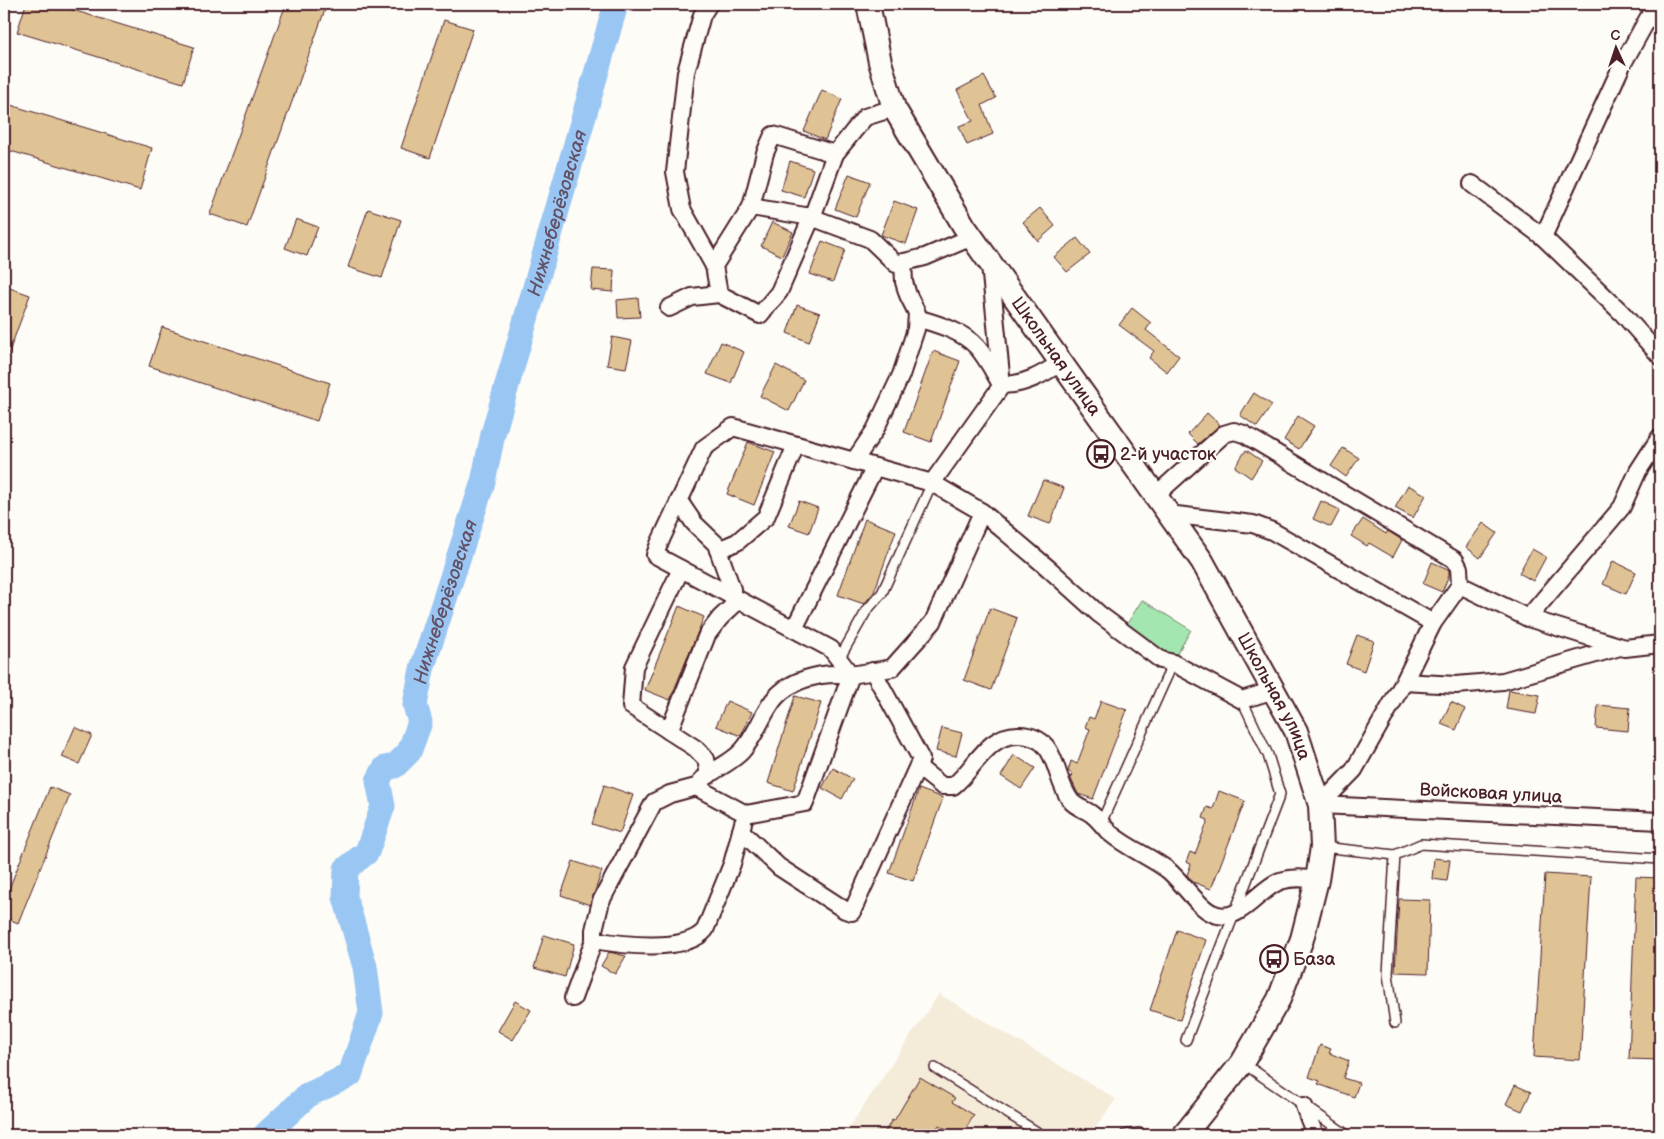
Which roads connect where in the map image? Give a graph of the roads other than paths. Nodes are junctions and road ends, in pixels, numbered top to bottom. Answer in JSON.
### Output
{"nodes":[{"id":1,"x":709,"y":4,"type":"edge"},
{"id":2,"x":868,"y":4,"type":"edge"},
{"id":3,"x":1656,"y":4,"type":"edge"},
{"id":4,"x":894,"y":108,"type":"junction"},
{"id":5,"x":835,"y":154,"type":"junction"},
{"id":6,"x":1472,"y":184,"type":"dead end"},
{"id":7,"x":751,"y":207,"type":"junction"},
{"id":8,"x":811,"y":218,"type":"junction"},
{"id":9,"x":972,"y":237,"type":"junction"},
{"id":10,"x":1543,"y":237,"type":"junction"},
{"id":11,"x":903,"y":262,"type":"junction"},
{"id":12,"x":990,"y":264,"type":"junction"},
{"id":13,"x":714,"y":266,"type":"junction"},
{"id":14,"x":719,"y":294,"type":"junction"},
{"id":15,"x":669,"y":308,"type":"dead end"},
{"id":16,"x":917,"y":318,"type":"junction"},
{"id":17,"x":1660,"y":356,"type":"edge"},
{"id":18,"x":1060,"y":363,"type":"junction"},
{"id":19,"x":1002,"y":385,"type":"junction"},
{"id":20,"x":1660,"y":437,"type":"edge"},
{"id":21,"x":796,"y":445,"type":"junction"},
{"id":22,"x":854,"y":461,"type":"junction"},
{"id":23,"x":875,"y":467,"type":"junction"},
{"id":24,"x":932,"y":483,"type":"junction"},
{"id":25,"x":1156,"y":495,"type":"junction"},
{"id":26,"x":679,"y":500,"type":"junction"},
{"id":27,"x":982,"y":512,"type":"junction"},
{"id":28,"x":1168,"y":514,"type":"junction"},
{"id":29,"x":718,"y":550,"type":"junction"},
{"id":30,"x":681,"y":569,"type":"junction"},
{"id":31,"x":1460,"y":585,"type":"junction"},
{"id":32,"x":736,"y":598,"type":"junction"},
{"id":33,"x":1528,"y":618,"type":"junction"},
{"id":34,"x":1433,"y":623,"type":"junction"},
{"id":35,"x":794,"y":629,"type":"junction"},
{"id":36,"x":1660,"y":644,"type":"edge"},
{"id":37,"x":1620,"y":647,"type":"junction"},
{"id":38,"x":839,"y":659,"type":"junction"},
{"id":39,"x":1173,"y":663,"type":"junction"},
{"id":40,"x":873,"y":671,"type":"junction"},
{"id":41,"x":851,"y":675,"type":"junction"},
{"id":42,"x":1404,"y":682,"type":"junction"},
{"id":43,"x":1274,"y":690,"type":"junction"},
{"id":44,"x":1242,"y":700,"type":"junction"},
{"id":45,"x":670,"y":731,"type":"junction"},
{"id":46,"x":918,"y":767,"type":"junction"},
{"id":47,"x":710,"y":775,"type":"junction"},
{"id":48,"x":696,"y":787,"type":"junction"},
{"id":49,"x":1320,"y":805,"type":"junction"},
{"id":50,"x":746,"y":814,"type":"junction"},
{"id":51,"x":1660,"y":821,"type":"edge"},
{"id":52,"x":1101,"y":823,"type":"junction"},
{"id":53,"x":741,"y":831,"type":"junction"},
{"id":54,"x":1322,"y":847,"type":"junction"},
{"id":55,"x":1395,"y":855,"type":"junction"},
{"id":56,"x":1660,"y":859,"type":"edge"},
{"id":57,"x":1317,"y":880,"type":"junction"},
{"id":58,"x":1235,"y":913,"type":"junction"},
{"id":59,"x":594,"y":940,"type":"junction"},
{"id":60,"x":573,"y":998,"type":"dead end"},
{"id":61,"x":1396,"y":1023,"type":"dead end"},
{"id":62,"x":1186,"y":1040,"type":"dead end"},
{"id":63,"x":1242,"y":1063,"type":"junction"},
{"id":64,"x":935,"y":1068,"type":"dead end"},
{"id":65,"x":1304,"y":1106,"type":"junction"},
{"id":66,"x":1042,"y":1135,"type":"edge"},
{"id":67,"x":1124,"y":1135,"type":"edge"},
{"id":68,"x":1143,"y":1135,"type":"edge"},
{"id":69,"x":1184,"y":1135,"type":"edge"},
{"id":70,"x":1315,"y":1135,"type":"edge"},
{"id":71,"x":1347,"y":1135,"type":"edge"}],
"edges":[{"from":1,"to":13,"type":"street"},
{"from":2,"to":4,"type":"street","name":"Школьная улица"},
{"from":3,"to":10,"type":"street"},
{"from":4,"to":5,"type":"street"},
{"from":4,"to":9,"type":"street","name":"Школьная улица"},
{"from":5,"to":7,"type":"street"},
{"from":5,"to":8,"type":"street"},
{"from":6,"to":10,"type":"street"},
{"from":7,"to":8,"type":"street"},
{"from":7,"to":13,"type":"street"},
{"from":8,"to":11,"type":"street"},
{"from":8,"to":14,"type":"street"},
{"from":9,"to":11,"type":"street"},
{"from":9,"to":12,"type":"street","name":"Школьная улица"},
{"from":10,"to":17,"type":"street"},
{"from":11,"to":16,"type":"street"},
{"from":12,"to":18,"type":"street","name":"Школьная улица"},
{"from":12,"to":19,"type":"street"},
{"from":13,"to":14,"type":"street"},
{"from":14,"to":15,"type":"street"},
{"from":16,"to":19,"type":"street"},
{"from":16,"to":22,"type":"street"},
{"from":18,"to":19,"type":"street"},
{"from":18,"to":25,"type":"street","name":"Школьная улица"},
{"from":19,"to":24,"type":"street"},
{"from":20,"to":33,"type":"street"},
{"from":21,"to":22,"type":"street"},
{"from":21,"to":26,"type":"street"},
{"from":21,"to":29,"type":"street"},
{"from":22,"to":23,"type":"street"},
{"from":23,"to":24,"type":"street"},
{"from":23,"to":35,"type":"street"},
{"from":24,"to":27,"type":"street"},
{"from":24,"to":38,"type":"lane"},
{"from":25,"to":28,"type":"street","name":"Школьная улица"},
{"from":25,"to":31,"type":"street"},
{"from":26,"to":29,"type":"street"},
{"from":26,"to":30,"type":"street"},
{"from":27,"to":39,"type":"street"},
{"from":27,"to":40,"type":"street"},
{"from":28,"to":34,"type":"street"},
{"from":28,"to":43,"type":"street","name":"Школьная улица"},
{"from":29,"to":32,"type":"street"},
{"from":30,"to":32,"type":"street"},
{"from":30,"to":45,"type":"street"},
{"from":31,"to":33,"type":"street"},
{"from":31,"to":34,"type":"street"},
{"from":32,"to":35,"type":"street"},
{"from":32,"to":45,"type":"street"},
{"from":33,"to":37,"type":"street"},
{"from":34,"to":42,"type":"street"},
{"from":35,"to":38,"type":"street"},
{"from":36,"to":37,"type":"street"},
{"from":37,"to":42,"type":"street"},
{"from":38,"to":41,"type":"street"},
{"from":39,"to":44,"type":"street"},
{"from":39,"to":52,"type":"lane"},
{"from":40,"to":41,"type":"street"},
{"from":40,"to":46,"type":"street"},
{"from":41,"to":47,"type":"street"},
{"from":41,"to":50,"type":"street"},
{"from":42,"to":49,"type":"street"},
{"from":43,"to":44,"type":"street"},
{"from":43,"to":49,"type":"street","name":"Школьная улица"},
{"from":44,"to":58,"type":"lane"},
{"from":45,"to":47,"type":"street"},
{"from":46,"to":52,"type":"street"},
{"from":46,"to":53,"type":"street"},
{"from":47,"to":48,"type":"street"},
{"from":48,"to":50,"type":"street"},
{"from":48,"to":59,"type":"street"},
{"from":49,"to":51,"type":"street","name":"Войсковая улица"},
{"from":49,"to":54,"type":"street","name":"Школьная улица"},
{"from":50,"to":53,"type":"street"},
{"from":52,"to":58,"type":"street"},
{"from":53,"to":59,"type":"street"},
{"from":54,"to":55,"type":"lane"},
{"from":54,"to":57,"type":"street","name":"Школьная улица"},
{"from":55,"to":56,"type":"lane"},
{"from":55,"to":61,"type":"lane"},
{"from":57,"to":58,"type":"street"},
{"from":57,"to":63,"type":"street","name":"Школьная улица"},
{"from":58,"to":62,"type":"lane"},
{"from":59,"to":60,"type":"street"},
{"from":63,"to":65,"type":"lane"},
{"from":63,"to":69,"type":"street","name":"Школьная улица"},
{"from":64,"to":66,"type":"lane"},
{"from":65,"to":70,"type":"street"},
{"from":65,"to":71,"type":"lane"},
{"from":67,"to":68,"type":"lane"}]}
